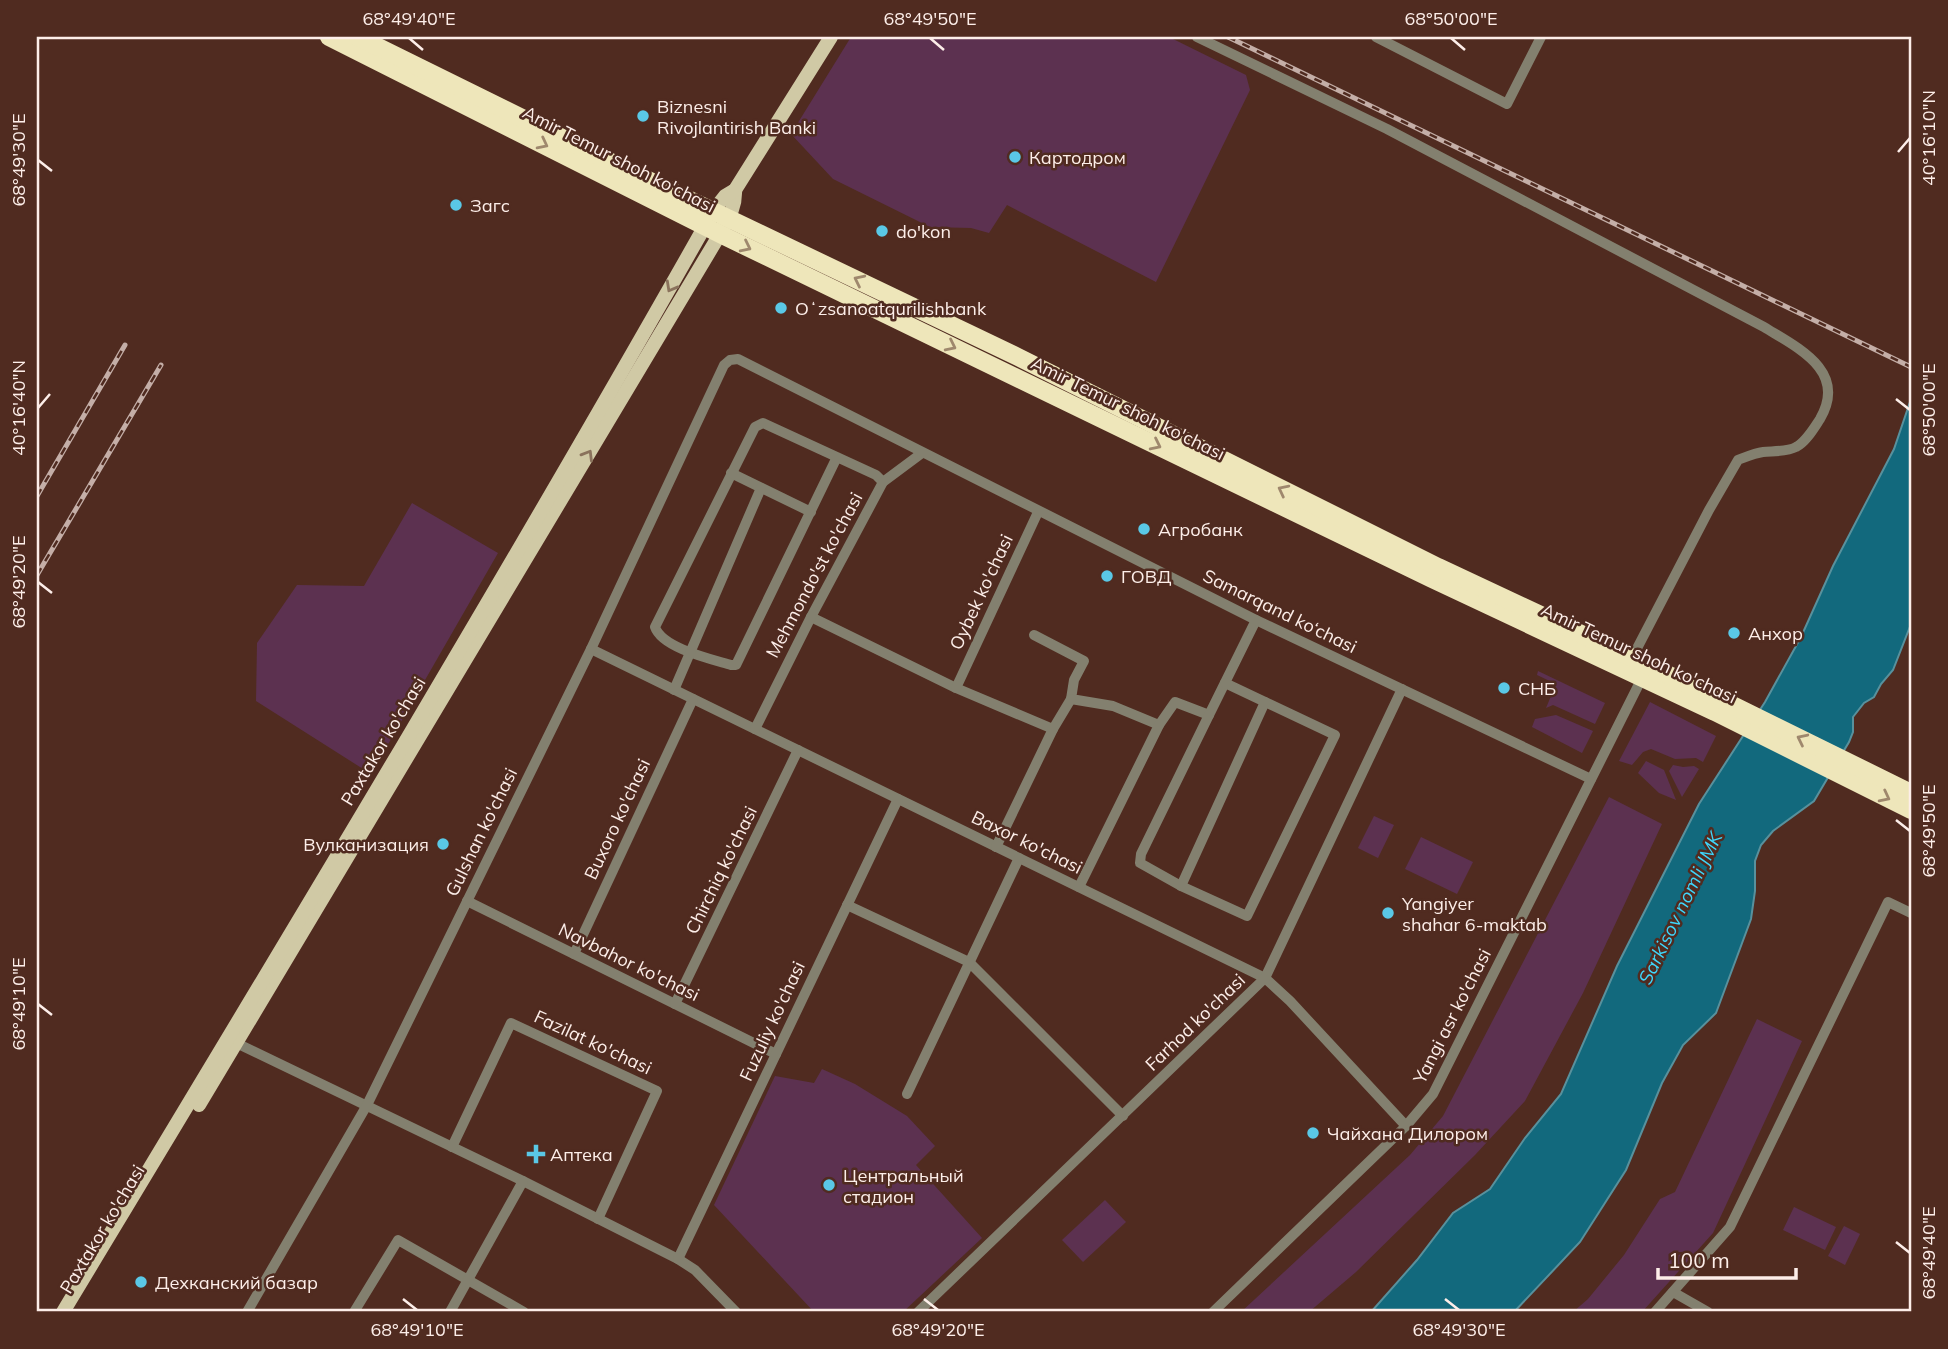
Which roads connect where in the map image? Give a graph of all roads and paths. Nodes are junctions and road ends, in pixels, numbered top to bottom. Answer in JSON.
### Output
{"nodes":[{"id":1,"x":329,"y":37,"type":"edge"},
{"id":2,"x":358,"y":37,"type":"edge"},
{"id":3,"x":831,"y":37,"type":"edge"},
{"id":4,"x":1197,"y":37,"type":"edge"},
{"id":5,"x":1376,"y":37,"type":"edge"},
{"id":6,"x":1541,"y":37,"type":"edge"},
{"id":7,"x":717,"y":222,"type":"junction"},
{"id":8,"x":1018,"y":357,"type":"junction"},
{"id":9,"x":730,"y":360,"type":"joint"},
{"id":10,"x":1010,"y":374,"type":"junction"},
{"id":11,"x":922,"y":453,"type":"junction"},
{"id":12,"x":837,"y":457,"type":"junction"},
{"id":13,"x":731,"y":474,"type":"junction"},
{"id":14,"x":883,"y":482,"type":"junction"},
{"id":15,"x":761,"y":488,"type":"junction"},
{"id":16,"x":811,"y":512,"type":"junction"},
{"id":17,"x":1038,"y":512,"type":"junction"},
{"id":18,"x":811,"y":617,"type":"junction"},
{"id":19,"x":1256,"y":620,"type":"junction"},
{"id":20,"x":1034,"y":635,"type":"dead end"},
{"id":21,"x":590,"y":649,"type":"junction"},
{"id":22,"x":691,"y":653,"type":"junction"},
{"id":23,"x":1632,"y":658,"type":"junction"},
{"id":24,"x":1642,"y":678,"type":"junction"},
{"id":25,"x":1225,"y":683,"type":"junction"},
{"id":26,"x":956,"y":688,"type":"junction"},
{"id":27,"x":674,"y":690,"type":"junction"},
{"id":28,"x":1402,"y":690,"type":"junction"},
{"id":29,"x":693,"y":699,"type":"junction"},
{"id":30,"x":1071,"y":699,"type":"junction"},
{"id":31,"x":1265,"y":702,"type":"junction"},
{"id":32,"x":1717,"y":705,"type":"junction"},
{"id":33,"x":1209,"y":715,"type":"junction"},
{"id":34,"x":1159,"y":724,"type":"junction"},
{"id":35,"x":755,"y":729,"type":"junction"},
{"id":36,"x":1053,"y":729,"type":"junction"},
{"id":37,"x":798,"y":750,"type":"junction"},
{"id":38,"x":1861,"y":776,"type":"junction"},
{"id":39,"x":1591,"y":779,"type":"junction"},
{"id":40,"x":1911,"y":793,"type":"edge"},
{"id":41,"x":898,"y":799,"type":"junction"},
{"id":42,"x":1911,"y":810,"type":"edge"},
{"id":43,"x":996,"y":846,"type":"junction"},
{"id":44,"x":1019,"y":858,"type":"junction"},
{"id":45,"x":1181,"y":886,"type":"junction"},
{"id":46,"x":1079,"y":887,"type":"junction"},
{"id":47,"x":467,"y":901,"type":"junction"},
{"id":48,"x":847,"y":905,"type":"junction"},
{"id":49,"x":1911,"y":913,"type":"edge"},
{"id":50,"x":574,"y":954,"type":"junction"},
{"id":51,"x":969,"y":962,"type":"junction"},
{"id":52,"x":1265,"y":978,"type":"junction"},
{"id":53,"x":675,"y":1004,"type":"junction"},
{"id":54,"x":233,"y":1041,"type":"junction"},
{"id":55,"x":776,"y":1054,"type":"junction"},
{"id":56,"x":907,"y":1094,"type":"dead end"},
{"id":57,"x":367,"y":1105,"type":"junction"},
{"id":58,"x":1123,"y":1116,"type":"junction"},
{"id":59,"x":1406,"y":1126,"type":"junction"},
{"id":60,"x":452,"y":1147,"type":"junction"},
{"id":61,"x":523,"y":1181,"type":"junction"},
{"id":62,"x":598,"y":1219,"type":"junction"},
{"id":63,"x":678,"y":1259,"type":"junction"},
{"id":64,"x":469,"y":1279,"type":"junction"},
{"id":65,"x":1673,"y":1292,"type":"junction"},
{"id":66,"x":63,"y":1312,"type":"edge"},
{"id":67,"x":75,"y":1312,"type":"edge"},
{"id":68,"x":247,"y":1312,"type":"edge"},
{"id":69,"x":354,"y":1312,"type":"edge"},
{"id":70,"x":450,"y":1312,"type":"edge"},
{"id":71,"x":524,"y":1312,"type":"edge"},
{"id":72,"x":736,"y":1312,"type":"edge"},
{"id":73,"x":918,"y":1312,"type":"edge"},
{"id":74,"x":1213,"y":1312,"type":"edge"},
{"id":75,"x":1655,"y":1312,"type":"edge"},
{"id":76,"x":1708,"y":1312,"type":"edge"}],
"edges":[{"from":1,"to":7,"type":"highway","name":"Amir Temur shoh ko'chasi","one_way":true},
{"from":2,"to":7,"type":"highway","name":"Amir Temur shoh ko'chasi"},
{"from":3,"to":7,"type":"main road","name":"Paxtakor ko'chasi"},
{"from":4,"to":23,"type":"street"},
{"from":5,"to":6,"type":"street"},
{"from":8,"to":7,"type":"highway","name":"Amir Temur shoh ko'chasi","one_way":true},
{"from":7,"to":10,"type":"highway","name":"Amir Temur shoh ko'chasi","one_way":true},
{"from":7,"to":54,"type":"main road","name":"Paxtakor ko'chasi"},
{"from":8,"to":10,"type":"highway"},
{"from":23,"to":8,"type":"highway","name":"Amir Temur shoh ko'chasi","one_way":true},
{"from":9,"to":11,"type":"street","name":"Samarqand ko‘chasi"},
{"from":9,"to":21,"type":"street","name":"Gulshan ko'chasi"},
{"from":10,"to":24,"type":"highway","name":"Amir Temur shoh ko'chasi","one_way":true},
{"from":11,"to":14,"type":"street","name":"Mehmondo'st ko'chasi"},
{"from":11,"to":17,"type":"street","name":"Samarqand ko‘chasi"},
{"from":12,"to":13,"type":"street"},
{"from":12,"to":14,"type":"street"},
{"from":12,"to":16,"type":"street"},
{"from":13,"to":15,"type":"street"},
{"from":13,"to":22,"type":"street"},
{"from":14,"to":18,"type":"street","name":"Mehmondo'st ko'chasi"},
{"from":15,"to":16,"type":"street"},
{"from":15,"to":22,"type":"street"},
{"from":16,"to":22,"type":"street"},
{"from":17,"to":19,"type":"street","name":"Samarqand ko‘chasi"},
{"from":17,"to":26,"type":"street","name":"Oybek ko'chasi"},
{"from":18,"to":26,"type":"street"},
{"from":18,"to":35,"type":"street","name":"Mehmondo'st ko'chasi"},
{"from":19,"to":25,"type":"street"},
{"from":19,"to":28,"type":"street","name":"Samarqand ko‘chasi"},
{"from":20,"to":30,"type":"street"},
{"from":21,"to":27,"type":"street","name":"Baxor ko'chasi"},
{"from":21,"to":47,"type":"street","name":"Gulshan ko'chasi"},
{"from":22,"to":27,"type":"street"},
{"from":23,"to":32,"type":"highway","name":"Amir Temur shoh ko'chasi"},
{"from":24,"to":32,"type":"highway","name":"Amir Temur shoh ko'chasi"},
{"from":24,"to":39,"type":"street","name":"Yangi asr ko'chasi"},
{"from":25,"to":31,"type":"street"},
{"from":25,"to":33,"type":"street"},
{"from":26,"to":36,"type":"street"},
{"from":27,"to":29,"type":"street","name":"Baxor ko'chasi"},
{"from":28,"to":39,"type":"street","name":"Samarqand ko‘chasi"},
{"from":28,"to":52,"type":"street","name":"Farhod ko'chasi"},
{"from":29,"to":35,"type":"street","name":"Baxor ko'chasi"},
{"from":29,"to":50,"type":"street","name":"Buxoro ko'chasi"},
{"from":30,"to":34,"type":"street"},
{"from":30,"to":36,"type":"street"},
{"from":31,"to":45,"type":"street"},
{"from":31,"to":45,"type":"street"},
{"from":32,"to":38,"type":"highway","name":"Amir Temur shoh ko'chasi"},
{"from":33,"to":34,"type":"street"},
{"from":33,"to":45,"type":"street"},
{"from":34,"to":46,"type":"street"},
{"from":35,"to":37,"type":"street","name":"Baxor ko'chasi"},
{"from":36,"to":43,"type":"street"},
{"from":37,"to":41,"type":"street","name":"Baxor ko'chasi"},
{"from":37,"to":53,"type":"street","name":"Chirchiq ko'chasi"},
{"from":38,"to":40,"type":"highway","name":"Amir Temur shoh ko'chasi"},
{"from":38,"to":42,"type":"highway","name":"Amir Temur shoh ko'chasi","one_way":true},
{"from":39,"to":59,"type":"street","name":"Yangi asr ko'chasi"},
{"from":41,"to":43,"type":"street","name":"Baxor ko'chasi"},
{"from":41,"to":48,"type":"street","name":"Fuzuliy ko'chasi"},
{"from":43,"to":44,"type":"street","name":"Baxor ko'chasi"},
{"from":44,"to":46,"type":"street","name":"Baxor ko'chasi"},
{"from":44,"to":51,"type":"street"},
{"from":46,"to":52,"type":"street","name":"Baxor ko'chasi"},
{"from":47,"to":50,"type":"street","name":"Navbahor ko'chasi"},
{"from":47,"to":57,"type":"street","name":"Gulshan ko'chasi"},
{"from":48,"to":51,"type":"street"},
{"from":48,"to":55,"type":"street","name":"Fuzuliy ko'chasi"},
{"from":49,"to":65,"type":"street"},
{"from":50,"to":53,"type":"street","name":"Navbahor ko'chasi"},
{"from":51,"to":56,"type":"street"},
{"from":51,"to":58,"type":"street"},
{"from":52,"to":58,"type":"street","name":"Farhod ko'chasi"},
{"from":52,"to":59,"type":"street","name":"Baxor ko'chasi"},
{"from":53,"to":55,"type":"street","name":"Navbahor ko'chasi"},
{"from":54,"to":57,"type":"street"},
{"from":54,"to":66,"type":"main road","name":"Paxtakor ko'chasi"},
{"from":54,"to":67,"type":"main road","name":"Paxtakor ko'chasi"},
{"from":55,"to":63,"type":"street","name":"Fuzuliy ko'chasi"},
{"from":57,"to":60,"type":"street"},
{"from":57,"to":68,"type":"street","name":"Gulshan ko'chasi"},
{"from":58,"to":73,"type":"street","name":"Farhod ko'chasi"},
{"from":59,"to":74,"type":"street","name":"Yangi asr ko'chasi"},
{"from":60,"to":61,"type":"street"},
{"from":60,"to":62,"type":"street","name":"Fazilat ko'chasi"},
{"from":61,"to":62,"type":"street"},
{"from":61,"to":64,"type":"street"},
{"from":62,"to":63,"type":"street"},
{"from":63,"to":72,"type":"street"},
{"from":64,"to":69,"type":"street"},
{"from":64,"to":70,"type":"street"},
{"from":64,"to":71,"type":"street"},
{"from":65,"to":75,"type":"street"},
{"from":65,"to":76,"type":"street"}]}
